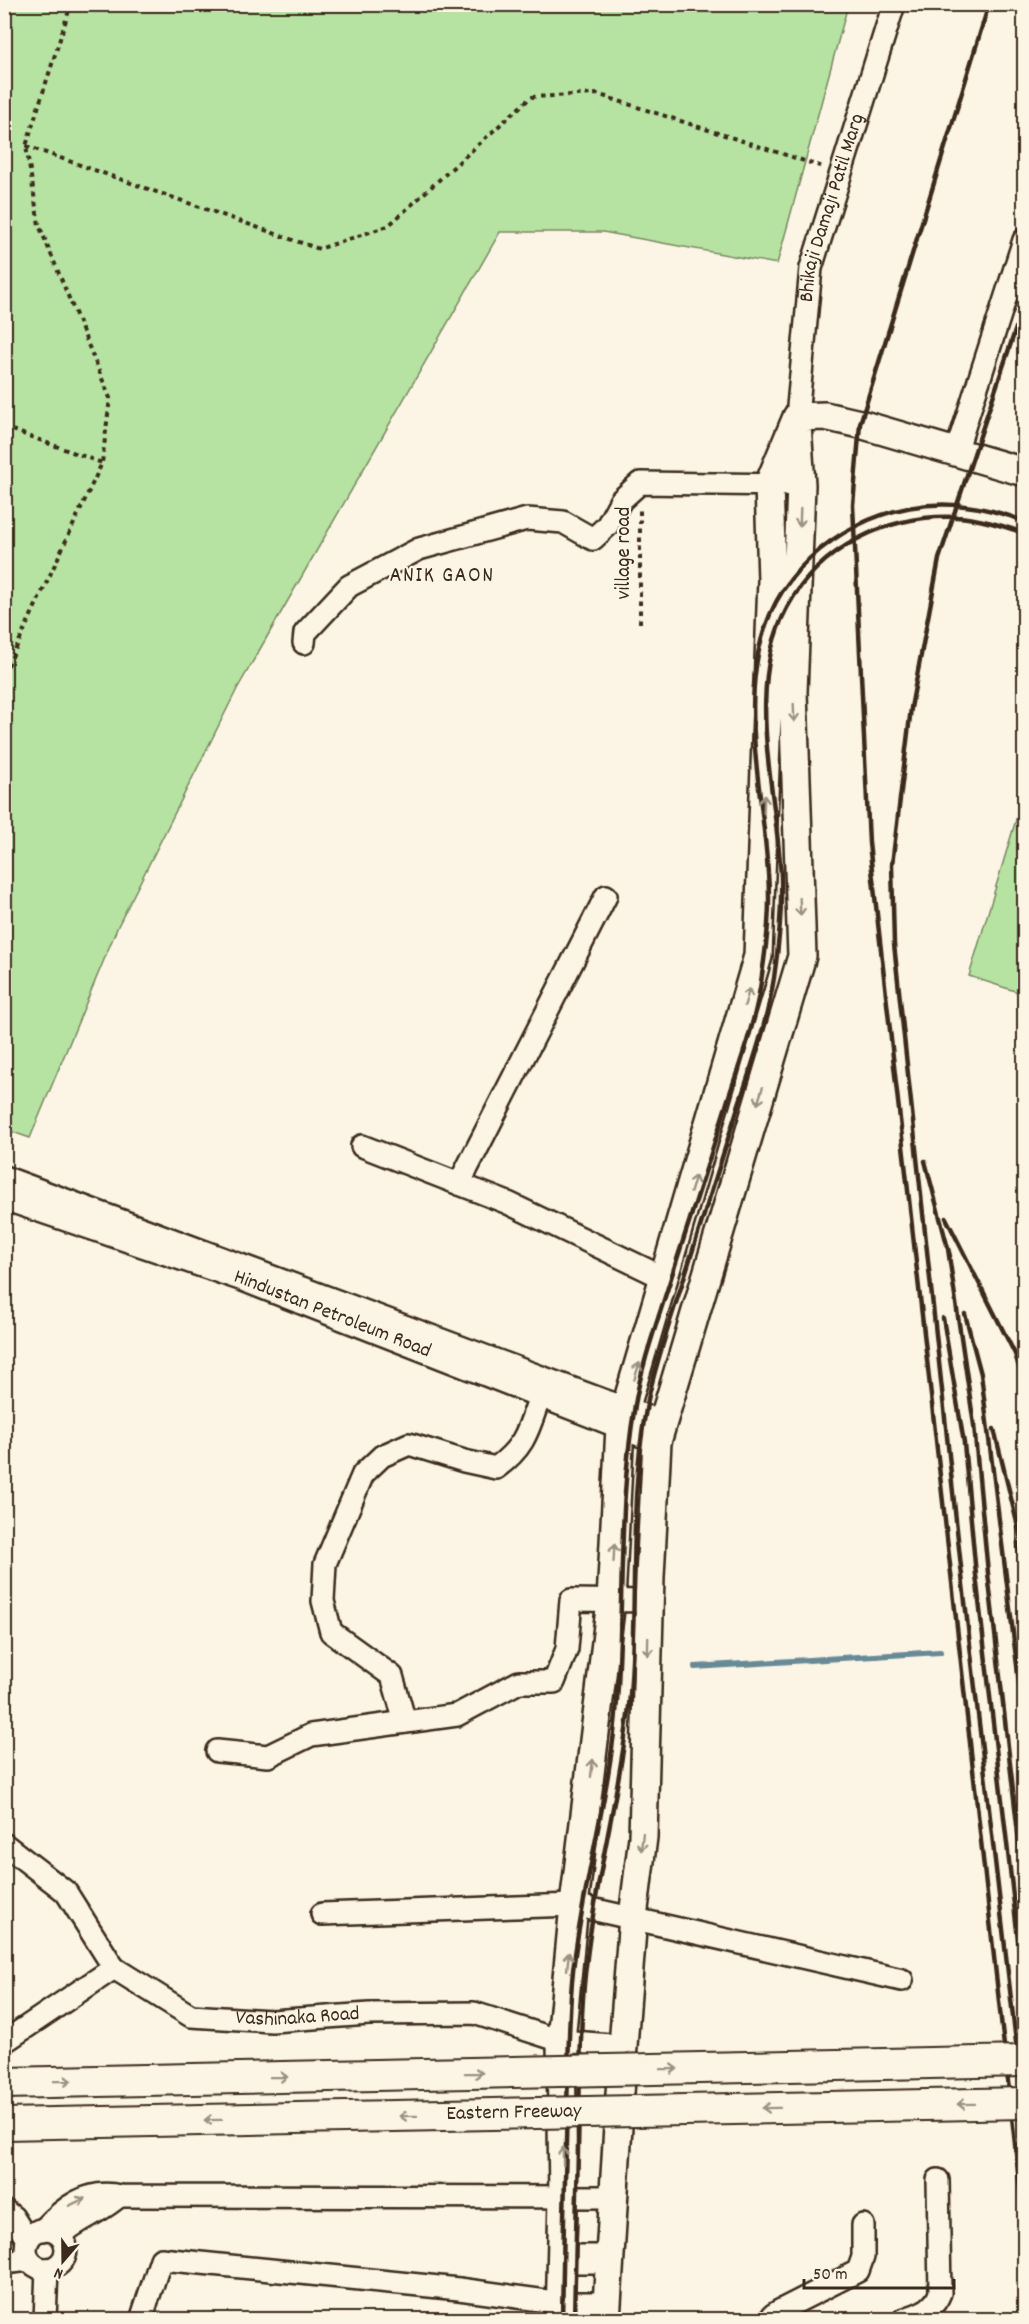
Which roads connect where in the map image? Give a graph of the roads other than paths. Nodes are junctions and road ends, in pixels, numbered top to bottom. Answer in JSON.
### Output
{"nodes":[{"id":1,"x":894,"y":4,"type":"edge"},
{"id":2,"x":1024,"y":240,"type":"edge"},
{"id":3,"x":797,"y":417,"type":"junction"},
{"id":4,"x":956,"y":452,"type":"junction"},
{"id":5,"x":1024,"y":472,"type":"edge"},
{"id":6,"x":769,"y":484,"type":"junction"},
{"id":7,"x":801,"y":485,"type":"junction"},
{"id":8,"x":304,"y":643,"type":"dead end"},
{"id":9,"x":606,"y":896,"type":"dead end"},
{"id":10,"x":362,"y":1146,"type":"dead end"},
{"id":11,"x":4,"y":1176,"type":"edge"},
{"id":12,"x":459,"y":1184,"type":"junction"},
{"id":13,"x":4,"y":1199,"type":"edge"},
{"id":14,"x":664,"y":1278,"type":"junction"},
{"id":15,"x":540,"y":1396,"type":"junction"},
{"id":16,"x":623,"y":1418,"type":"junction"},
{"id":17,"x":659,"y":1432,"type":"junction"},
{"id":18,"x":649,"y":1600,"type":"junction"},
{"id":19,"x":611,"y":1601,"type":"junction"},
{"id":20,"x":405,"y":1722,"type":"junction"},
{"id":21,"x":217,"y":1751,"type":"dead end"},
{"id":22,"x":4,"y":1844,"type":"edge"},
{"id":23,"x":574,"y":1905,"type":"junction"},
{"id":24,"x":322,"y":1914,"type":"dead end"},
{"id":25,"x":633,"y":1917,"type":"junction"},
{"id":26,"x":114,"y":1968,"type":"junction"},
{"id":27,"x":902,"y":1980,"type":"dead end"},
{"id":28,"x":561,"y":2041,"type":"junction"},
{"id":29,"x":4,"y":2042,"type":"edge"},
{"id":30,"x":622,"y":2046,"type":"junction"},
{"id":31,"x":1024,"y":2061,"type":"edge"},
{"id":32,"x":4,"y":2083,"type":"edge"},
{"id":33,"x":1024,"y":2103,"type":"edge"},
{"id":34,"x":4,"y":2124,"type":"edge"},
{"id":35,"x":938,"y":2180,"type":"dead end"},
{"id":36,"x":613,"y":2197,"type":"junction"},
{"id":37,"x":563,"y":2198,"type":"junction"},
{"id":38,"x":4,"y":2210,"type":"edge"},
{"id":39,"x":863,"y":2225,"type":"dead end"},
{"id":40,"x":42,"y":2247,"type":"junction"},
{"id":41,"x":562,"y":2259,"type":"junction"},
{"id":42,"x":609,"y":2259,"type":"junction"},
{"id":43,"x":4,"y":2263,"type":"edge"},
{"id":44,"x":561,"y":2311,"type":"edge"},
{"id":45,"x":607,"y":2311,"type":"edge"},
{"id":46,"x":45,"y":2319,"type":"edge"},
{"id":47,"x":141,"y":2319,"type":"edge"},
{"id":48,"x":772,"y":2319,"type":"edge"},
{"id":49,"x":903,"y":2319,"type":"edge"}],
"edges":[{"from":1,"to":3,"type":"street","name":"Bhikaji Damaji Patil Marg"},
{"from":2,"to":4,"type":"street"},
{"from":3,"to":4,"type":"main road"},
{"from":3,"to":6,"type":"main road"},
{"from":3,"to":7,"type":"main road"},
{"from":4,"to":5,"type":"main road"},
{"from":6,"to":7,"type":"street"},
{"from":6,"to":8,"type":"street"},
{"from":14,"to":6,"type":"main road","one_way":true},
{"from":7,"to":17,"type":"main road","one_way":true},
{"from":9,"to":12,"type":"street"},
{"from":10,"to":12,"type":"street"},
{"from":11,"to":16,"type":"street"},
{"from":12,"to":14,"type":"street"},
{"from":13,"to":15,"type":"street","name":"Hindustan Petroleum Road"},
{"from":16,"to":14,"type":"main road","one_way":true},
{"from":15,"to":16,"type":"street","name":"Hindustan Petroleum Road"},
{"from":15,"to":20,"type":"street"},
{"from":16,"to":17,"type":"street","name":"Hindustan Petroleum Road"},
{"from":19,"to":16,"type":"main road","one_way":true},
{"from":17,"to":18,"type":"main road"},
{"from":18,"to":19,"type":"street"},
{"from":18,"to":25,"type":"main road","one_way":true},
{"from":19,"to":20,"type":"street"},
{"from":23,"to":19,"type":"main road","one_way":true},
{"from":20,"to":21,"type":"street"},
{"from":22,"to":26,"type":"street"},
{"from":23,"to":24,"type":"street"},
{"from":23,"to":25,"type":"street"},
{"from":28,"to":23,"type":"main road","one_way":true},
{"from":25,"to":27,"type":"street"},
{"from":25,"to":30,"type":"main road"},
{"from":26,"to":28,"type":"street","name":"Vashinaka Road"},
{"from":26,"to":29,"type":"street"},
{"from":28,"to":30,"type":"street","name":"Vashinaka Road"},
{"from":37,"to":28,"type":"main road","one_way":true},
{"from":30,"to":36,"type":"main road"},
{"from":32,"to":31,"type":"highway","name":"Eastern Freeway","one_way":true,"bridge":true},
{"from":33,"to":34,"type":"highway","name":"Eastern Freeway","one_way":true,"bridge":true},
{"from":35,"to":49,"type":"street"},
{"from":36,"to":37,"type":"street"},
{"from":36,"to":42,"type":"main road"},
{"from":37,"to":40,"type":"street"},
{"from":37,"to":41,"type":"main road"},
{"from":38,"to":40,"type":"street"},
{"from":39,"to":48,"type":"street"},
{"from":40,"to":43,"type":"street"},
{"from":40,"to":46,"type":"street"},
{"from":41,"to":42,"type":"main road"},
{"from":41,"to":44,"type":"main road"},
{"from":42,"to":45,"type":"main road"},
{"from":44,"to":45,"type":"street"},
{"from":44,"to":47,"type":"street"}]}
